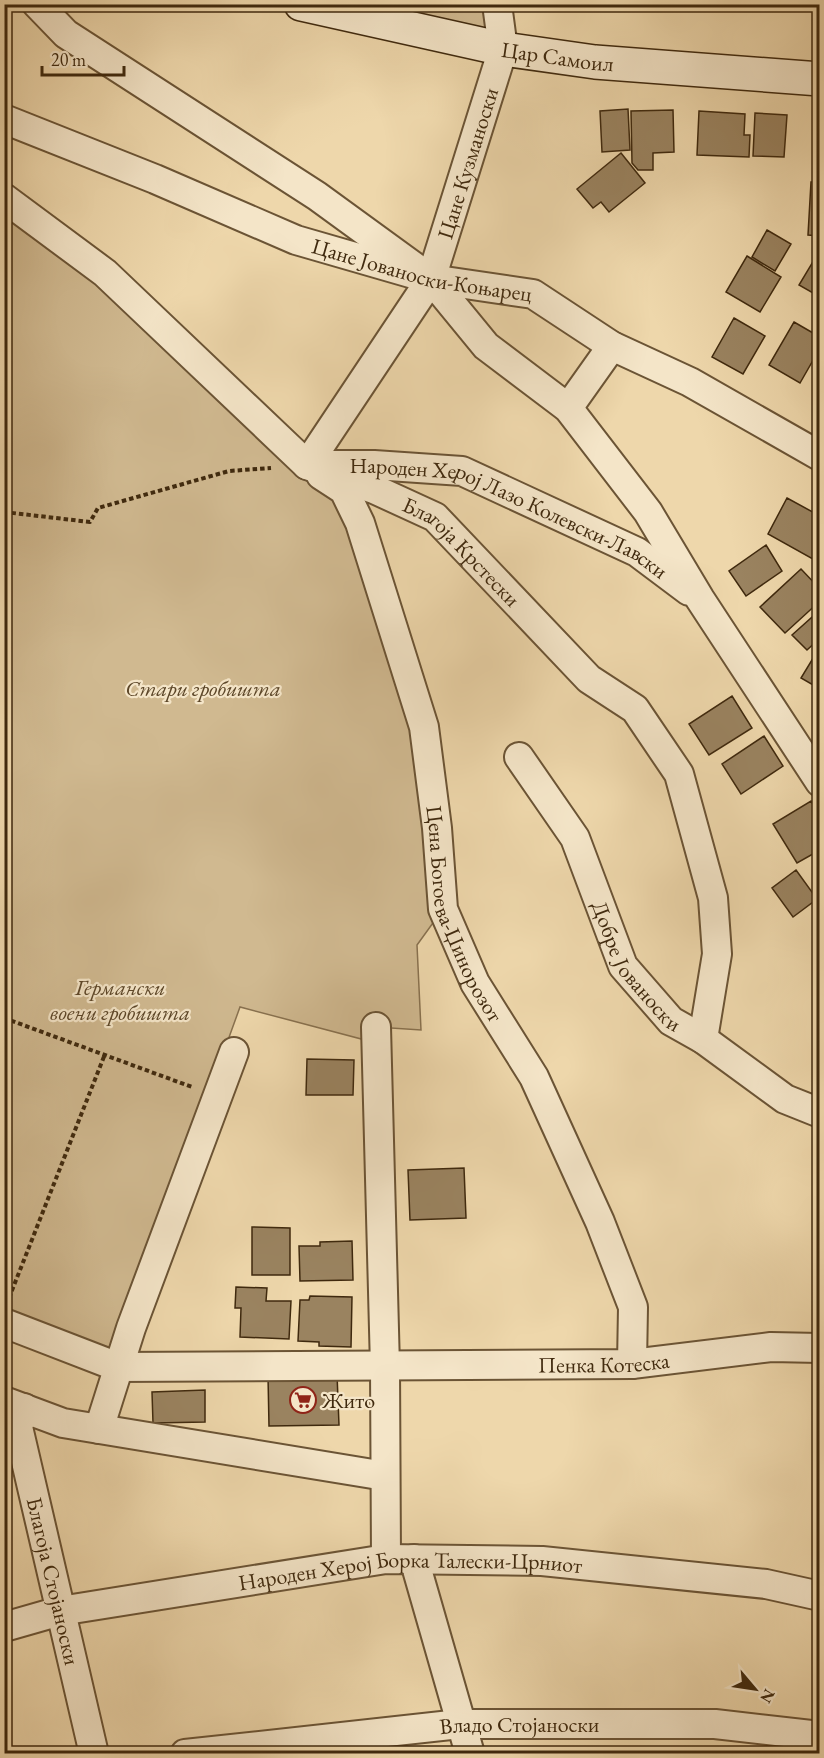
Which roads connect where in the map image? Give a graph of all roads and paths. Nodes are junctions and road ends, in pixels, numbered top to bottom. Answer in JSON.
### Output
{"nodes":[{"id":1,"x":37,"y":4,"type":"edge"},
{"id":2,"x":301,"y":4,"type":"edge"},
{"id":3,"x":497,"y":4,"type":"edge"},
{"id":4,"x":503,"y":49,"type":"junction"},
{"id":5,"x":819,"y":79,"type":"edge"},
{"id":6,"x":4,"y":119,"type":"edge"},
{"id":7,"x":4,"y":198,"type":"edge"},
{"id":8,"x":431,"y":279,"type":"junction"},
{"id":9,"x":612,"y":346,"type":"junction"},
{"id":10,"x":568,"y":408,"type":"junction"},
{"id":11,"x":819,"y":456,"type":"edge"},
{"id":12,"x":308,"y":465,"type":"junction"},
{"id":13,"x":4,"y":512,"type":"edge"},
{"id":14,"x":700,"y":599,"type":"junction"},
{"id":15,"x":519,"y":757,"type":"dead end"},
{"id":16,"x":819,"y":782,"type":"edge"},
{"id":17,"x":4,"y":1018,"type":"edge"},
{"id":18,"x":376,"y":1027,"type":"dead end"},
{"id":19,"x":703,"y":1039,"type":"junction"},
{"id":20,"x":234,"y":1052,"type":"dead end"},
{"id":21,"x":105,"y":1054,"type":"junction"},
{"id":22,"x":198,"y":1089,"type":"dead end"},
{"id":23,"x":819,"y":1113,"type":"edge"},
{"id":24,"x":7,"y":1311,"type":"edge"},
{"id":25,"x":819,"y":1348,"type":"edge"},
{"id":26,"x":632,"y":1364,"type":"junction"},
{"id":27,"x":118,"y":1366,"type":"junction"},
{"id":28,"x":385,"y":1367,"type":"junction"},
{"id":29,"x":13,"y":1416,"type":"edge"},
{"id":30,"x":99,"y":1429,"type":"junction"},
{"id":31,"x":385,"y":1476,"type":"junction"},
{"id":32,"x":400,"y":1559,"type":"junction"},
{"id":33,"x":819,"y":1596,"type":"edge"},
{"id":34,"x":60,"y":1611,"type":"junction"},
{"id":35,"x":4,"y":1627,"type":"edge"},
{"id":36,"x":460,"y":1724,"type":"junction"},
{"id":37,"x":819,"y":1736,"type":"edge"},
{"id":38,"x":94,"y":1754,"type":"edge"},
{"id":39,"x":185,"y":1754,"type":"edge"},
{"id":40,"x":470,"y":1754,"type":"edge"}],
"edges":[{"from":1,"to":8,"type":"street","name":"Народен Херој Лазо Колевски-Лавски"},
{"from":2,"to":4,"type":"street","name":"Цар Самоил"},
{"from":3,"to":4,"type":"street","name":"Цане Кузманоски"},
{"from":4,"to":5,"type":"street","name":"Цар Самоил"},
{"from":4,"to":8,"type":"street","name":"Цане Кузманоски"},
{"from":6,"to":8,"type":"street","name":"Цане Јованоски-Коњарец"},
{"from":7,"to":12,"type":"street","name":"Благоја Крстески"},
{"from":8,"to":9,"type":"street","name":"Цане Јованоски-Коњарец"},
{"from":8,"to":10,"type":"street","name":"Народен Херој Лазо Колевски-Лавски"},
{"from":8,"to":12,"type":"street","name":"Цане Кузманоски"},
{"from":9,"to":10,"type":"street"},
{"from":9,"to":11,"type":"street","name":"Цане Јованоски-Коњарец"},
{"from":10,"to":14,"type":"street","name":"Народен Херој Лазо Колевски-Лавски"},
{"from":12,"to":13,"type":"path"},
{"from":12,"to":14,"type":"street","name":"Народен Херој Лазо Колевски-Лавски"},
{"from":12,"to":19,"type":"street","name":"Благоја Крстески"},
{"from":12,"to":26,"type":"street","name":"Цена Богоева-Џинорозот"},
{"from":14,"to":16,"type":"street","name":"Народен Херој Лазо Колевски-Лавски"},
{"from":15,"to":19,"type":"street","name":"Добре Јованоски"},
{"from":17,"to":21,"type":"path"},
{"from":18,"to":28,"type":"street"},
{"from":19,"to":23,"type":"street","name":"Добре Јованоски"},
{"from":20,"to":27,"type":"street"},
{"from":21,"to":22,"type":"path"},
{"from":21,"to":24,"type":"path"},
{"from":24,"to":27,"type":"street","name":"Пенка Котеска"},
{"from":25,"to":26,"type":"street","name":"Пенка Котеска"},
{"from":26,"to":28,"type":"street","name":"Пенка Котеска"},
{"from":27,"to":28,"type":"street","name":"Пенка Котеска"},
{"from":27,"to":30,"type":"street"},
{"from":28,"to":31,"type":"street"},
{"from":29,"to":30,"type":"street"},
{"from":29,"to":34,"type":"street","name":"Благоја Стојаноски"},
{"from":30,"to":31,"type":"street"},
{"from":31,"to":32,"type":"street"},
{"from":32,"to":33,"type":"street","name":"Народен Херој Борка Талески-Црниот"},
{"from":32,"to":34,"type":"street","name":"Народен Херој Борка Талески-Црниот"},
{"from":32,"to":36,"type":"street"},
{"from":34,"to":35,"type":"street","name":"Народен Херој Борка Талески-Црниот"},
{"from":34,"to":38,"type":"street","name":"Благоја Стојаноски"},
{"from":36,"to":37,"type":"street","name":"Владо Стојаноски"},
{"from":36,"to":39,"type":"street","name":"Владо Стојаноски"},
{"from":36,"to":40,"type":"street"}]}
